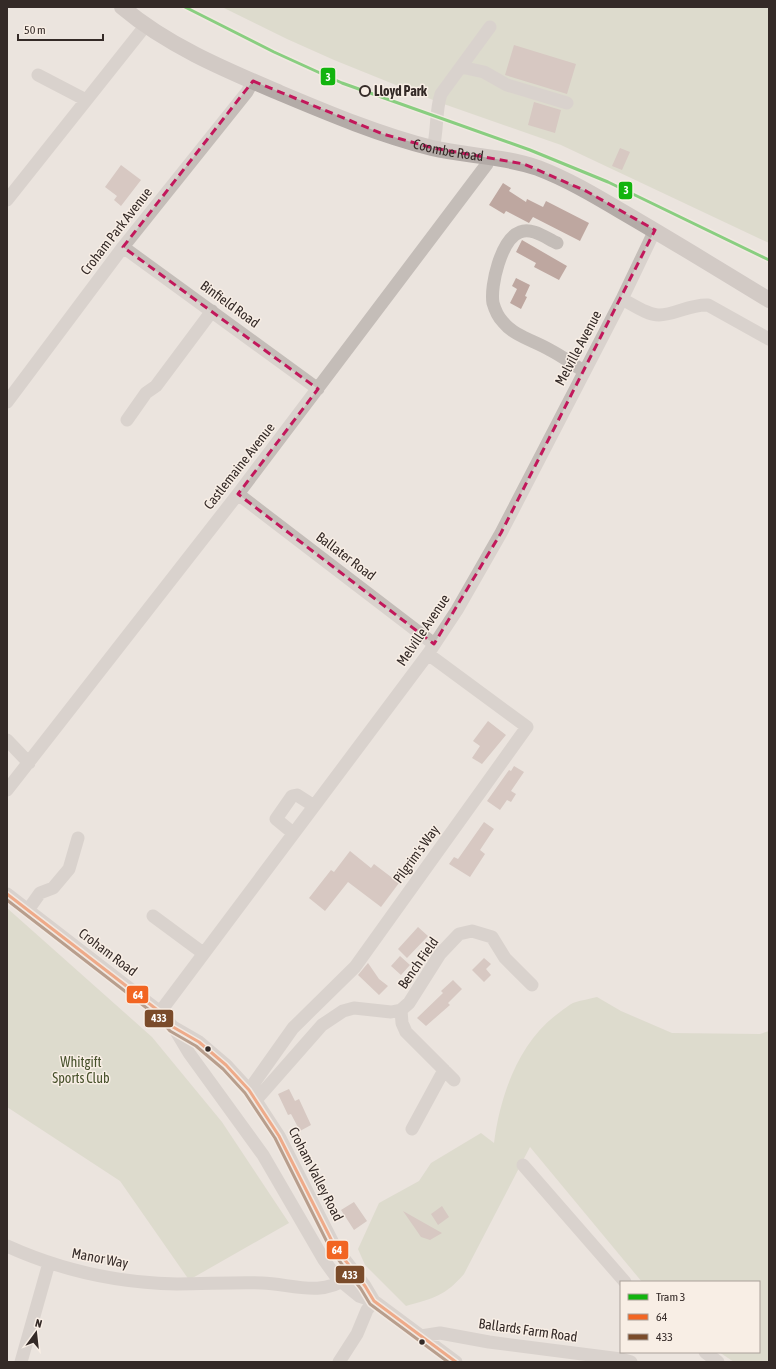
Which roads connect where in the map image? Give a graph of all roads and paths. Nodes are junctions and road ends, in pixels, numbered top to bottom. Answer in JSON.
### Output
{"nodes":[{"id":1,"x":122,"y":7,"type":"edge"},
{"id":2,"x":146,"y":25,"type":"junction"},
{"id":3,"x":490,"y":27,"type":"dead end"},
{"id":4,"x":461,"y":67,"type":"junction"},
{"id":5,"x":38,"y":75,"type":"dead end"},
{"id":6,"x":253,"y":82,"type":"junction"},
{"id":7,"x":86,"y":100,"type":"junction"},
{"id":8,"x":567,"y":103,"type":"dead end"},
{"id":9,"x":433,"y":148,"type":"junction"},
{"id":10,"x":490,"y":157,"type":"junction"},
{"id":11,"x":7,"y":200,"type":"edge"},
{"id":12,"x":655,"y":230,"type":"junction"},
{"id":13,"x":557,"y":243,"type":"dead end"},
{"id":14,"x":123,"y":247,"type":"junction"},
{"id":15,"x":622,"y":299,"type":"junction"},
{"id":16,"x":769,"y":300,"type":"edge"},
{"id":17,"x":212,"y":311,"type":"junction"},
{"id":18,"x":769,"y":339,"type":"edge"},
{"id":19,"x":584,"y":371,"type":"junction"},
{"id":20,"x":318,"y":389,"type":"junction"},
{"id":21,"x":7,"y":402,"type":"edge"},
{"id":22,"x":127,"y":420,"type":"dead end"},
{"id":23,"x":238,"y":494,"type":"junction"},
{"id":24,"x":431,"y":649,"type":"junction"},
{"id":25,"x":7,"y":740,"type":"edge"},
{"id":26,"x":29,"y":763,"type":"junction"},
{"id":27,"x":7,"y":790,"type":"edge"},
{"id":28,"x":314,"y":806,"type":"junction"},
{"id":29,"x":293,"y":833,"type":"junction"},
{"id":30,"x":78,"y":838,"type":"dead end"},
{"id":31,"x":7,"y":894,"type":"edge"},
{"id":32,"x":28,"y":910,"type":"junction"},
{"id":33,"x":153,"y":916,"type":"dead end"},
{"id":34,"x":203,"y":953,"type":"junction"},
{"id":35,"x":532,"y":985,"type":"dead end"},
{"id":36,"x":401,"y":1010,"type":"junction"},
{"id":37,"x":160,"y":1012,"type":"junction"},
{"id":38,"x":173,"y":1026,"type":"junction"},
{"id":39,"x":226,"y":1065,"type":"joint"},
{"id":40,"x":444,"y":1070,"type":"junction"},
{"id":41,"x":454,"y":1080,"type":"dead end"},
{"id":42,"x":252,"y":1095,"type":"junction"},
{"id":43,"x":412,"y":1129,"type":"dead end"},
{"id":44,"x":524,"y":1165,"type":"dead end"},
{"id":45,"x":7,"y":1246,"type":"edge"},
{"id":46,"x":49,"y":1263,"type":"junction"},
{"id":47,"x":354,"y":1272,"type":"junction"},
{"id":48,"x":624,"y":1281,"type":"edge"},
{"id":49,"x":342,"y":1282,"type":"junction"},
{"id":50,"x":374,"y":1301,"type":"junction"},
{"id":51,"x":421,"y":1336,"type":"junction"},
{"id":52,"x":706,"y":1353,"type":"edge"},
{"id":53,"x":21,"y":1362,"type":"edge"},
{"id":54,"x":340,"y":1362,"type":"edge"},
{"id":55,"x":456,"y":1362,"type":"edge"},
{"id":56,"x":631,"y":1362,"type":"edge"},
{"id":57,"x":718,"y":1362,"type":"edge"}],
"edges":[{"from":1,"to":2,"type":"main road","name":"Coombe Road"},
{"from":2,"to":6,"type":"main road","name":"Coombe Road"},
{"from":2,"to":7,"type":"street"},
{"from":3,"to":4,"type":"street"},
{"from":4,"to":8,"type":"street"},
{"from":4,"to":9,"type":"street"},
{"from":5,"to":7,"type":"street"},
{"from":6,"to":9,"type":"main road","name":"Coombe Road"},
{"from":6,"to":14,"type":"street","name":"Croham Park Avenue"},
{"from":7,"to":11,"type":"street"},
{"from":9,"to":10,"type":"main road","name":"Coombe Road"},
{"from":10,"to":12,"type":"main road","name":"Coombe Road"},
{"from":10,"to":20,"type":"street","name":"Castlemaine Avenue"},
{"from":12,"to":15,"type":"street","name":"Melville Avenue"},
{"from":12,"to":16,"type":"main road","name":"Coombe Road"},
{"from":13,"to":19,"type":"street"},
{"from":14,"to":17,"type":"street","name":"Binfield Road"},
{"from":14,"to":21,"type":"street","name":"Croham Park Avenue"},
{"from":15,"to":18,"type":"street"},
{"from":15,"to":19,"type":"street","name":"Melville Avenue"},
{"from":17,"to":20,"type":"street","name":"Binfield Road"},
{"from":17,"to":22,"type":"street"},
{"from":19,"to":24,"type":"street","name":"Melville Avenue"},
{"from":20,"to":23,"type":"street","name":"Castlemaine Avenue"},
{"from":23,"to":24,"type":"street","name":"Ballater Road"},
{"from":23,"to":26,"type":"street","name":"Castlemaine Avenue"},
{"from":24,"to":28,"type":"street","name":"Melville Avenue"},
{"from":24,"to":42,"type":"street","name":"Pilgrim's Way"},
{"from":25,"to":26,"type":"street"},
{"from":26,"to":27,"type":"street","name":"Castlemaine Avenue"},
{"from":28,"to":29,"type":"street","name":"Melville Avenue"},
{"from":28,"to":29,"type":"street"},
{"from":29,"to":34,"type":"street","name":"Melville Avenue"},
{"from":30,"to":32,"type":"street"},
{"from":31,"to":32,"type":"street","name":"Croham Road"},
{"from":32,"to":37,"type":"street","name":"Croham Road"},
{"from":33,"to":34,"type":"street"},
{"from":34,"to":37,"type":"street","name":"Melville Avenue"},
{"from":35,"to":36,"type":"street","name":"Bench Field"},
{"from":36,"to":40,"type":"street","name":"Bench Field"},
{"from":36,"to":42,"type":"street","name":"Bench Field"},
{"from":37,"to":38,"type":"street","name":"Croham Road"},
{"from":38,"to":39,"type":"street","name":"Croham Road"},
{"from":38,"to":49,"type":"street","name":"Croham Valley Road"},
{"from":39,"to":42,"type":"street","name":"Croham Valley Road"},
{"from":40,"to":41,"type":"street","name":"Bench Field"},
{"from":40,"to":43,"type":"street"},
{"from":42,"to":47,"type":"street","name":"Croham Valley Road"},
{"from":44,"to":48,"type":"street"},
{"from":45,"to":46,"type":"street","name":"Manor Way"},
{"from":46,"to":49,"type":"street","name":"Manor Way"},
{"from":46,"to":53,"type":"street"},
{"from":47,"to":49,"type":"street","name":"Manor Way"},
{"from":47,"to":50,"type":"street","name":"Croham Valley Road"},
{"from":49,"to":50,"type":"street","name":"Croham Valley Road"},
{"from":50,"to":51,"type":"street","name":"Croham Valley Road"},
{"from":50,"to":54,"type":"street"},
{"from":51,"to":55,"type":"street","name":"Croham Valley Road"},
{"from":51,"to":56,"type":"street","name":"Ballards Farm Road"},
{"from":52,"to":57,"type":"street"}]}
